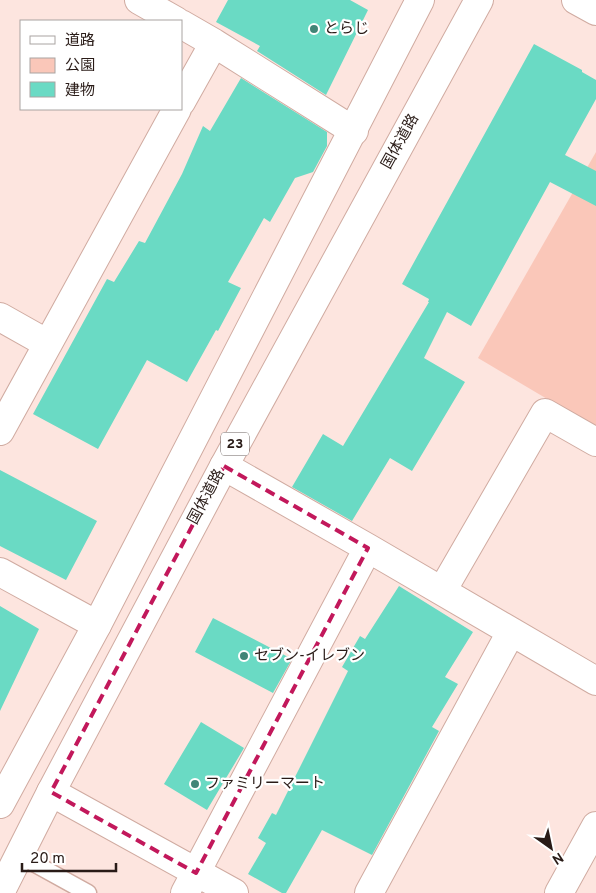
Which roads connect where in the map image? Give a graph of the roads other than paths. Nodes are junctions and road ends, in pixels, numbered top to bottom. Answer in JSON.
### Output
{"nodes":[{"id":1,"x":139,"y":0,"type":"edge"},
{"id":2,"x":420,"y":0,"type":"edge"},
{"id":3,"x":479,"y":0,"type":"edge"},
{"id":4,"x":576,"y":0,"type":"edge"},
{"id":5,"x":596,"y":11,"type":"edge"},
{"id":6,"x":174,"y":20,"type":"edge"},
{"id":7,"x":182,"y":25,"type":"edge"},
{"id":8,"x":214,"y":43,"type":"junction"},
{"id":9,"x":182,"y":100,"type":"edge"},
{"id":10,"x":176,"y":110,"type":"edge"},
{"id":11,"x":354,"y":131,"type":"junction"},
{"id":12,"x":0,"y":317,"type":"edge"},
{"id":13,"x":48,"y":344,"type":"junction"},
{"id":14,"x":0,"y":431,"type":"edge"},
{"id":15,"x":596,"y":442,"type":"edge"},
{"id":16,"x":224,"y":466,"type":"junction"},
{"id":17,"x":368,"y":548,"type":"junction"},
{"id":18,"x":0,"y":572,"type":"edge"},
{"id":19,"x":442,"y":591,"type":"junction"},
{"id":20,"x":97,"y":625,"type":"junction"},
{"id":21,"x":511,"y":632,"type":"junction"},
{"id":22,"x":596,"y":681,"type":"edge"},
{"id":23,"x":51,"y":792,"type":"junction"},
{"id":24,"x":0,"y":804,"type":"edge"},
{"id":25,"x":596,"y":826,"type":"edge"},
{"id":26,"x":19,"y":855,"type":"junction"},
{"id":27,"x":190,"y":883,"type":"edge"},
{"id":28,"x":0,"y":893,"type":"edge"},
{"id":29,"x":88,"y":893,"type":"edge"},
{"id":30,"x":234,"y":893,"type":"edge"},
{"id":31,"x":369,"y":893,"type":"edge"},
{"id":32,"x":559,"y":893,"type":"edge"}],
"edges":[{"from":1,"to":6,"type":"street"},
{"from":2,"to":11,"type":"street","number":"23"},
{"from":3,"to":16,"type":"street","name":"国体道路","number":"23"},
{"from":4,"to":5,"type":"street"},
{"from":7,"to":8,"type":"street"},
{"from":8,"to":9,"type":"street"},
{"from":8,"to":11,"type":"street"},
{"from":10,"to":13,"type":"street"},
{"from":11,"to":20,"type":"street","number":"23"},
{"from":12,"to":13,"type":"street"},
{"from":13,"to":14,"type":"street"},
{"from":15,"to":19,"type":"street"},
{"from":16,"to":17,"type":"street"},
{"from":16,"to":23,"type":"street","name":"国体道路","number":"23"},
{"from":17,"to":19,"type":"street"},
{"from":17,"to":27,"type":"street"},
{"from":18,"to":20,"type":"street"},
{"from":19,"to":21,"type":"street"},
{"from":20,"to":24,"type":"street","number":"23"},
{"from":21,"to":22,"type":"street"},
{"from":21,"to":31,"type":"street"},
{"from":23,"to":26,"type":"street","name":"国体道路","number":"23"},
{"from":23,"to":27,"type":"street"},
{"from":25,"to":32,"type":"street"},
{"from":26,"to":28,"type":"street","name":"国体道路","number":"23"},
{"from":26,"to":29,"type":"lane"},
{"from":27,"to":30,"type":"street"}]}
